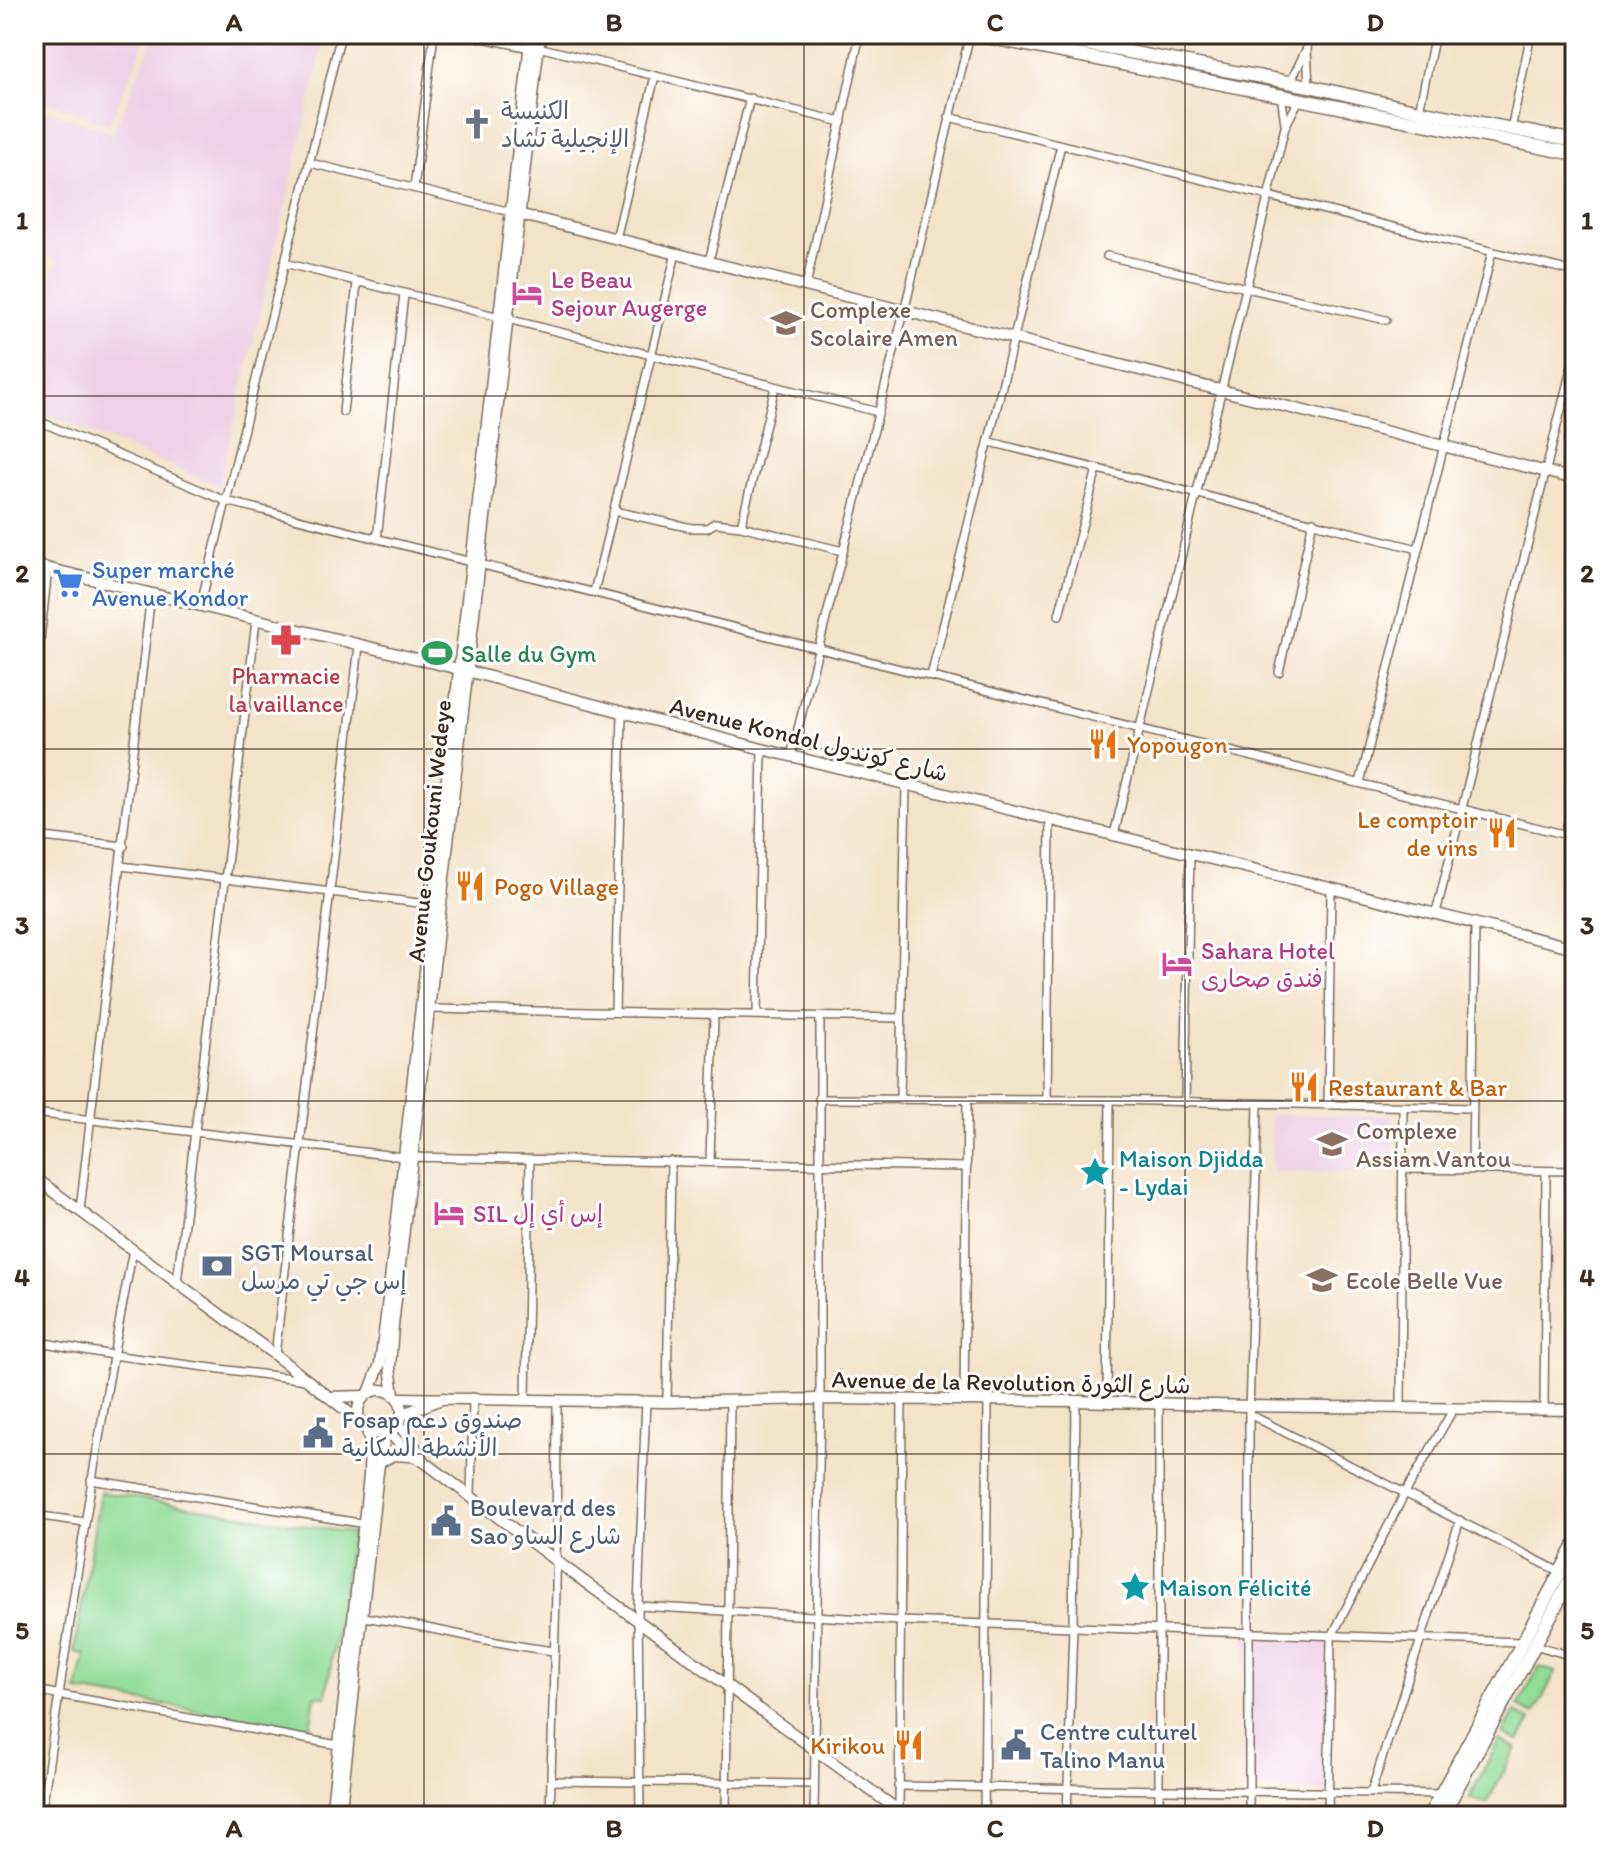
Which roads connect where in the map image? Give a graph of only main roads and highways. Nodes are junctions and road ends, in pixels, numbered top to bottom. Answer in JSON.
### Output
{"nodes":[{"id":1,"x":971,"y":34,"type":"edge"},
{"id":2,"x":1033,"y":34,"type":"edge"},
{"id":3,"x":1575,"y":141,"type":"edge"},
{"id":4,"x":1575,"y":154,"type":"edge"},
{"id":5,"x":1575,"y":1545,"type":"edge"},
{"id":6,"x":1575,"y":1571,"type":"edge"},
{"id":7,"x":1446,"y":1795,"type":"junction"},
{"id":8,"x":1429,"y":1816,"type":"edge"},
{"id":9,"x":1442,"y":1816,"type":"edge"}],
"edges":[{"from":1,"to":4,"type":"main road"},
{"from":2,"to":3,"type":"main road"},
{"from":5,"to":7,"type":"main road"},
{"from":6,"to":7,"type":"main road"},
{"from":7,"to":8,"type":"main road"},
{"from":7,"to":9,"type":"main road"}]}
